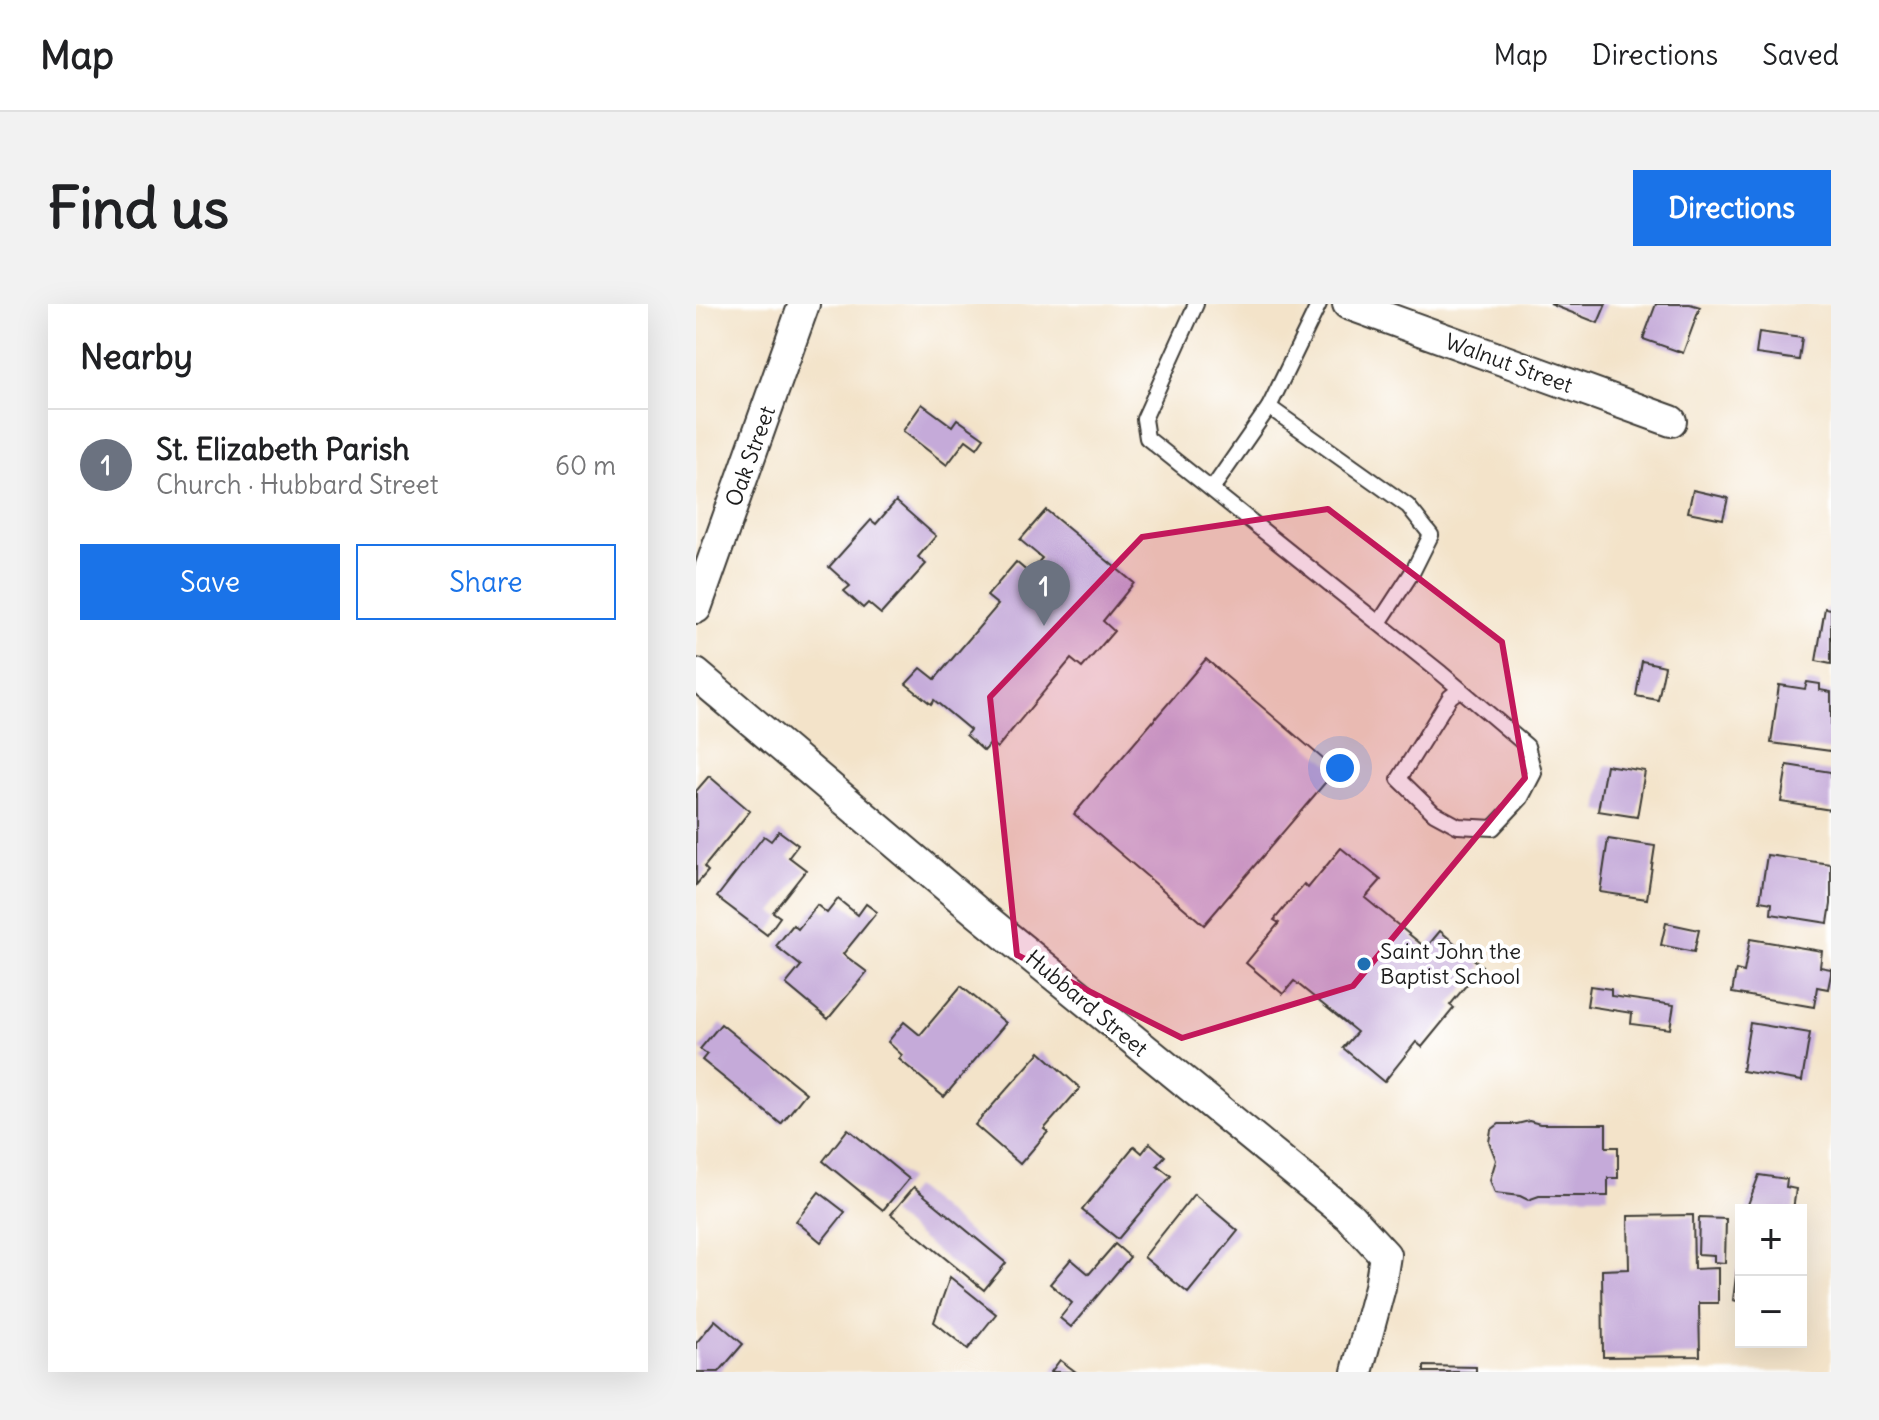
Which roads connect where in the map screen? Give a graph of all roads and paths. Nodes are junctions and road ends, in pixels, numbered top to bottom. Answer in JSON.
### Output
{"nodes":[{"id":1,"x":804,"y":304,"type":"edge"},
{"id":2,"x":1196,"y":304,"type":"edge"},
{"id":3,"x":1319,"y":304,"type":"edge"},
{"id":4,"x":1348,"y":304,"type":"edge"},
{"id":5,"x":1269,"y":407,"type":"junction"},
{"id":6,"x":1671,"y":421,"type":"dead end"},
{"id":7,"x":1212,"y":489,"type":"junction"},
{"id":8,"x":696,"y":608,"type":"edge"},
{"id":9,"x":1379,"y":623,"type":"junction"},
{"id":10,"x":696,"y":674,"type":"edge"},
{"id":11,"x":1459,"y":690,"type":"junction"},
{"id":12,"x":1357,"y":1372,"type":"edge"}],
"edges":[{"from":1,"to":8,"type":"street","name":"Oak Street"},
{"from":2,"to":7,"type":"lane"},
{"from":3,"to":5,"type":"lane"},
{"from":4,"to":6,"type":"street","name":"Walnut Street"},
{"from":5,"to":7,"type":"lane"},
{"from":5,"to":9,"type":"lane"},
{"from":7,"to":9,"type":"lane"},
{"from":9,"to":11,"type":"lane"},
{"from":10,"to":12,"type":"street","name":"Hubbard Street"},
{"from":11,"to":11,"type":"lane"}]}
